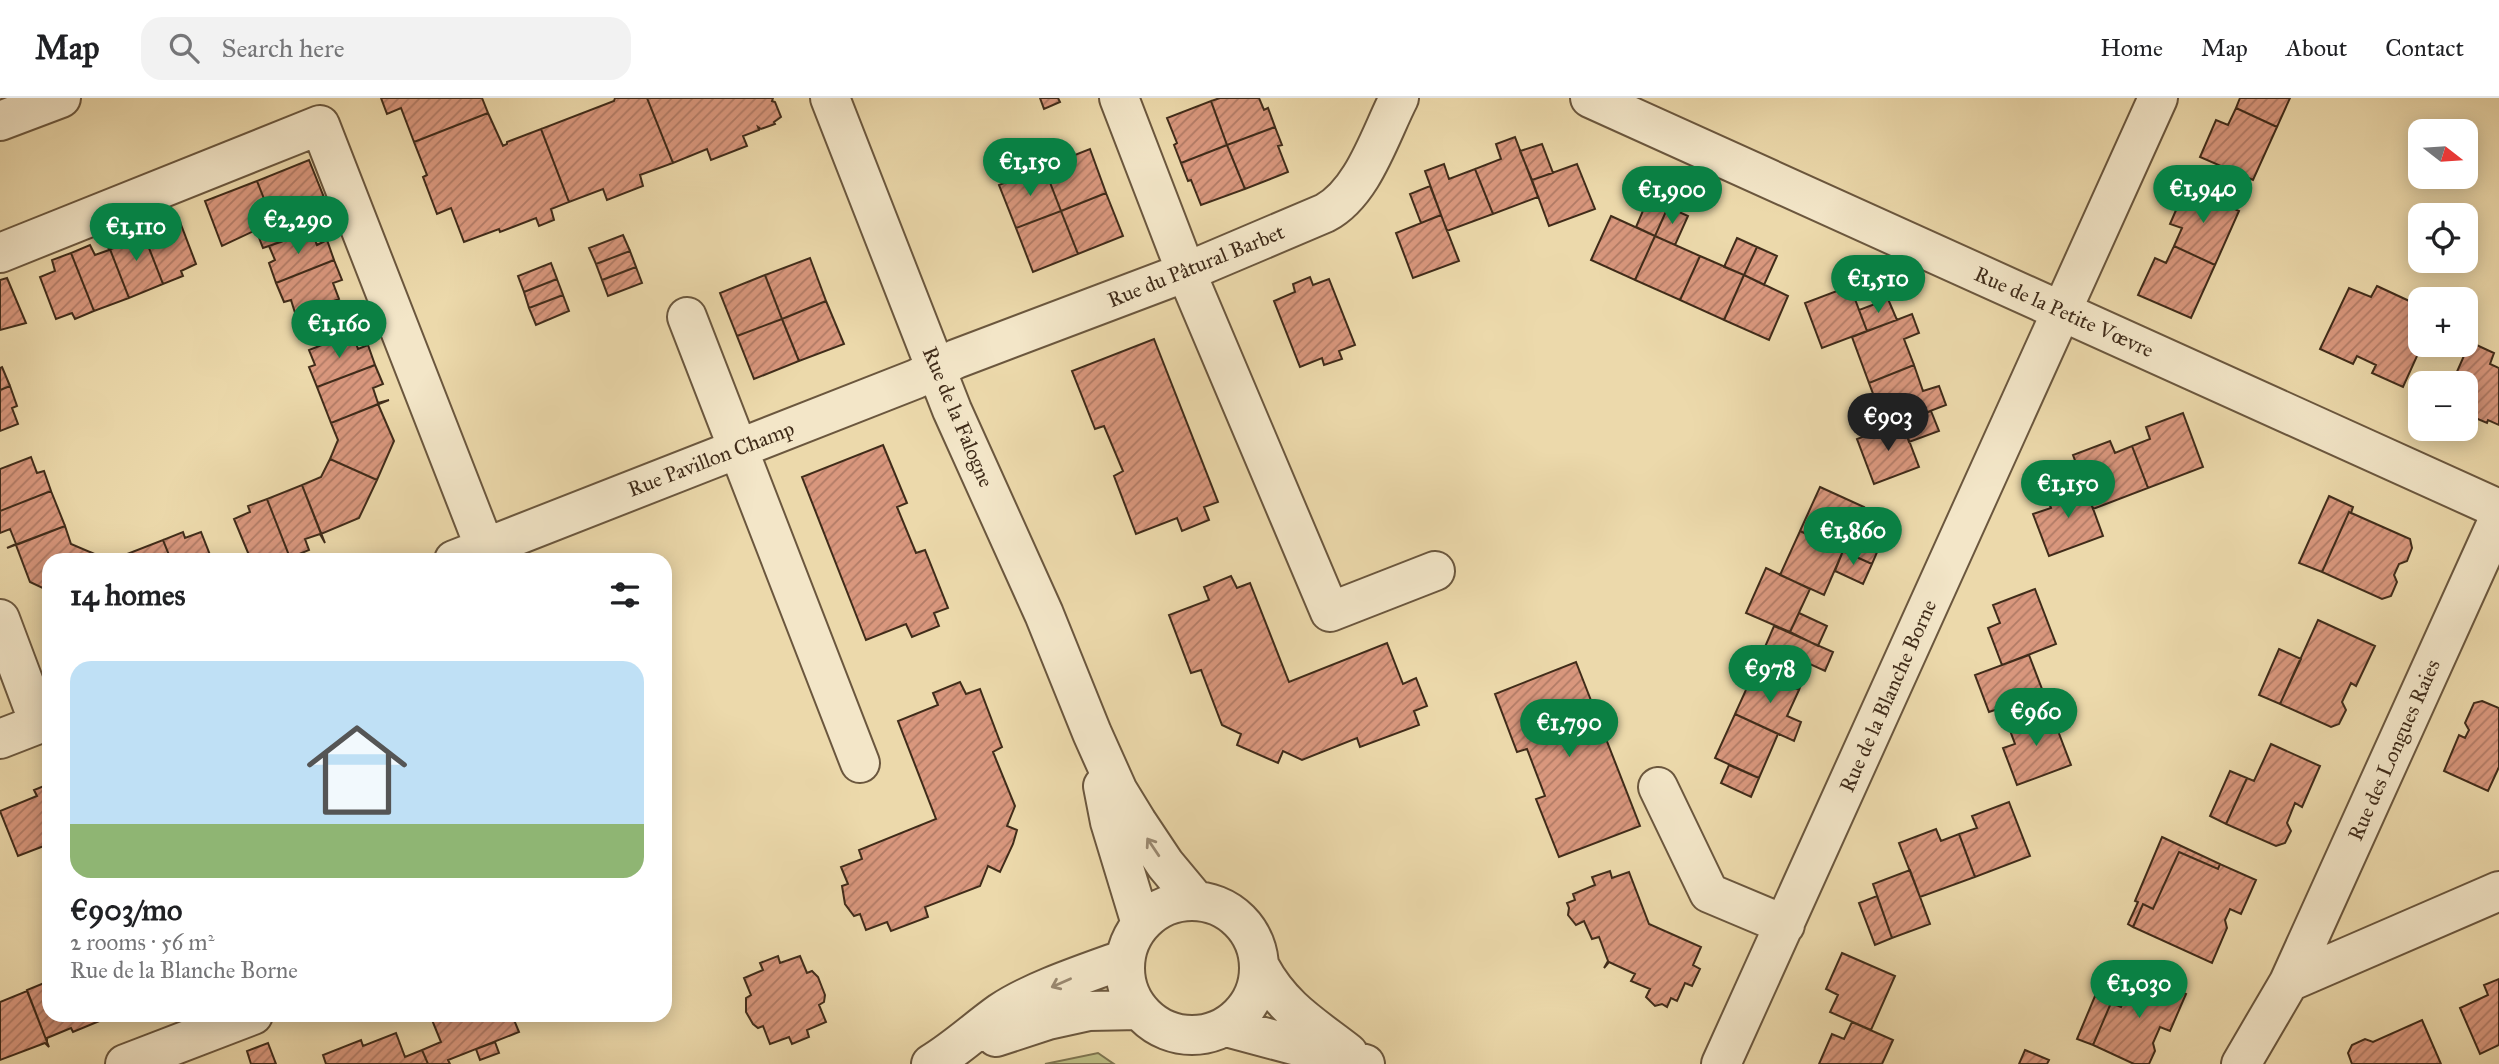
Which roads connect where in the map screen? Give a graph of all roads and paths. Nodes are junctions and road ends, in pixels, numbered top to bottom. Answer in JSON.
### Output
{"nodes":[{"id":1,"x":61,"y":98,"type":"edge"},
{"id":2,"x":830,"y":98,"type":"edge"},
{"id":3,"x":1119,"y":98,"type":"edge"},
{"id":4,"x":1399,"y":98,"type":"edge"},
{"id":5,"x":1590,"y":98,"type":"edge"},
{"id":6,"x":2158,"y":98,"type":"edge"},
{"id":7,"x":0,"y":121,"type":"edge"},
{"id":8,"x":0,"y":253,"type":"edge"},
{"id":9,"x":1186,"y":272,"type":"junction"},
{"id":10,"x":2062,"y":311,"type":"junction"},
{"id":11,"x":687,"y":317,"type":"dead end"},
{"id":12,"x":936,"y":368,"type":"junction"},
{"id":13,"x":738,"y":449,"type":"junction"},
{"id":14,"x":2499,"y":509,"type":"edge"},
{"id":15,"x":2499,"y":518,"type":"edge"},
{"id":16,"x":470,"y":553,"type":"edge"},
{"id":17,"x":473,"y":553,"type":"edge"},
{"id":18,"x":1435,"y":571,"type":"dead end"},
{"id":19,"x":0,"y":619,"type":"edge"},
{"id":20,"x":42,"y":717,"type":"edge"},
{"id":21,"x":42,"y":723,"type":"edge"},
{"id":22,"x":1092,"y":733,"type":"junction"},
{"id":23,"x":0,"y":739,"type":"edge"},
{"id":24,"x":860,"y":763,"type":"dead end"},
{"id":25,"x":1658,"y":787,"type":"dead end"},
{"id":26,"x":2499,"y":891,"type":"edge"},
{"id":27,"x":1195,"y":900,"type":"junction"},
{"id":28,"x":1141,"y":924,"type":"junction"},
{"id":29,"x":1785,"y":925,"type":"junction"},
{"id":30,"x":1125,"y":959,"type":"junction"},
{"id":31,"x":1260,"y":967,"type":"junction"},
{"id":32,"x":2289,"y":982,"type":"junction"},
{"id":33,"x":1139,"y":1010,"type":"junction"},
{"id":34,"x":235,"y":1022,"type":"edge"},
{"id":35,"x":1226,"y":1027,"type":"junction"},
{"id":36,"x":938,"y":1060,"type":"edge"},
{"id":37,"x":1362,"y":1062,"type":"edge"},
{"id":38,"x":125,"y":1064,"type":"edge"},
{"id":39,"x":1721,"y":1064,"type":"edge"},
{"id":40,"x":2241,"y":1064,"type":"edge"}],
"edges":[{"from":1,"to":7,"type":"street"},
{"from":2,"to":12,"type":"street","name":"Rue de la Falogne"},
{"from":3,"to":9,"type":"street"},
{"from":4,"to":9,"type":"street","name":"Rue du Pâtural Barbet"},
{"from":5,"to":10,"type":"street","name":"Rue de la Petite Vœvre"},
{"from":6,"to":10,"type":"street","name":"Rue de la Blanche Borne"},
{"from":8,"to":16,"type":"street","name":"Rue Pavillon Champ"},
{"from":9,"to":12,"type":"street","name":"Rue du Pâtural Barbet"},
{"from":9,"to":18,"type":"street"},
{"from":10,"to":14,"type":"street","name":"Rue de la Petite Vœvre"},
{"from":10,"to":29,"type":"street","name":"Rue de la Blanche Borne"},
{"from":11,"to":13,"type":"street"},
{"from":12,"to":13,"type":"street","name":"Rue Pavillon Champ"},
{"from":12,"to":22,"type":"street","name":"Rue de la Falogne"},
{"from":13,"to":17,"type":"street","name":"Rue Pavillon Champ"},
{"from":13,"to":24,"type":"street"},
{"from":15,"to":32,"type":"street","name":"Rue des Longues Raies"},
{"from":19,"to":20,"type":"street"},
{"from":21,"to":23,"type":"street"},
{"from":27,"to":22,"type":"street","name":"Rue de la Falogne","one_way":true},
{"from":22,"to":28,"type":"street","name":"Rue de la Falogne"},
{"from":25,"to":29,"type":"street"},
{"from":26,"to":32,"type":"street"},
{"from":27,"to":28,"type":"street"},
{"from":27,"to":31,"type":"street"},
{"from":28,"to":30,"type":"street"},
{"from":29,"to":39,"type":"street","name":"Rue de la Blanche Borne"},
{"from":30,"to":33,"type":"street"},
{"from":30,"to":36,"type":"street","one_way":true},
{"from":31,"to":35,"type":"street"},
{"from":31,"to":37,"type":"street"},
{"from":32,"to":40,"type":"street","name":"Rue des Longues Raies"},
{"from":33,"to":35,"type":"street"},
{"from":33,"to":36,"type":"street"},
{"from":34,"to":38,"type":"street"},
{"from":35,"to":37,"type":"street"}]}
